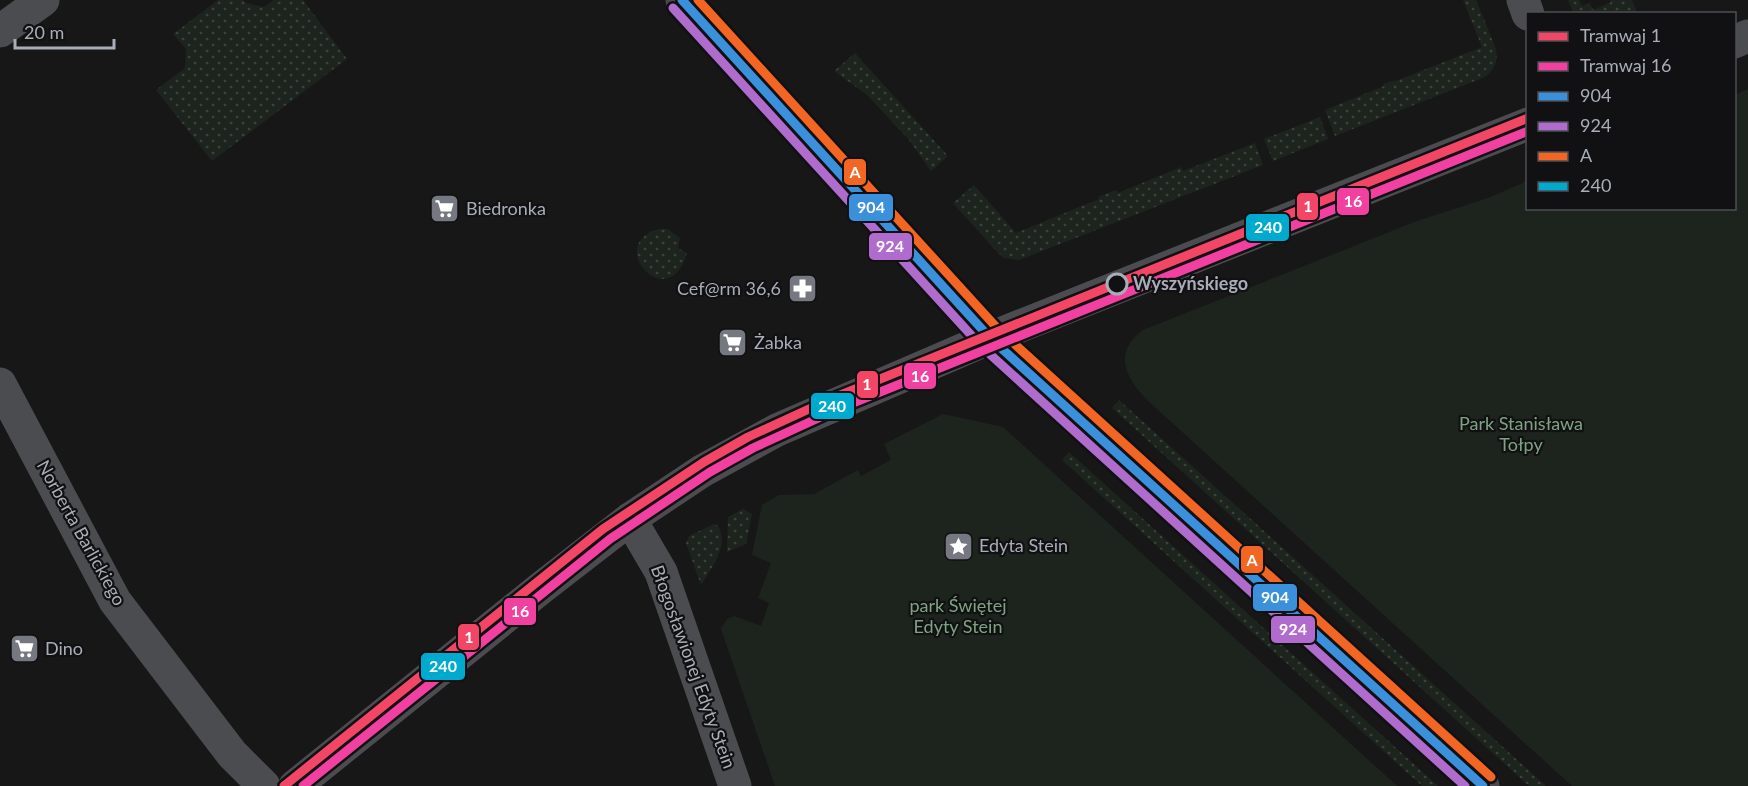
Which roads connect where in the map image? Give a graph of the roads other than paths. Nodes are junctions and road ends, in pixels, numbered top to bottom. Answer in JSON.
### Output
{"nodes":[{"id":1,"x":43,"y":0,"type":"edge"},
{"id":2,"x":682,"y":0,"type":"edge"},
{"id":3,"x":0,"y":31,"type":"edge"},
{"id":4,"x":1526,"y":124,"type":"edge"},
{"id":5,"x":990,"y":338,"type":"junction"},
{"id":6,"x":0,"y":384,"type":"edge"},
{"id":7,"x":630,"y":519,"type":"junction"},
{"id":8,"x":264,"y":786,"type":"edge"},
{"id":9,"x":295,"y":786,"type":"edge"},
{"id":10,"x":735,"y":786,"type":"edge"},
{"id":11,"x":1483,"y":786,"type":"edge"}],
"edges":[{"from":1,"to":3,"type":"street"},
{"from":2,"to":5,"type":"main road"},
{"from":4,"to":5,"type":"street"},
{"from":5,"to":7,"type":"street"},
{"from":5,"to":11,"type":"main road"},
{"from":6,"to":8,"type":"street","name":"Norberta Barlickiego"},
{"from":7,"to":9,"type":"street"},
{"from":7,"to":10,"type":"street","name":"Błogosławionej Edyty Stein"}]}
